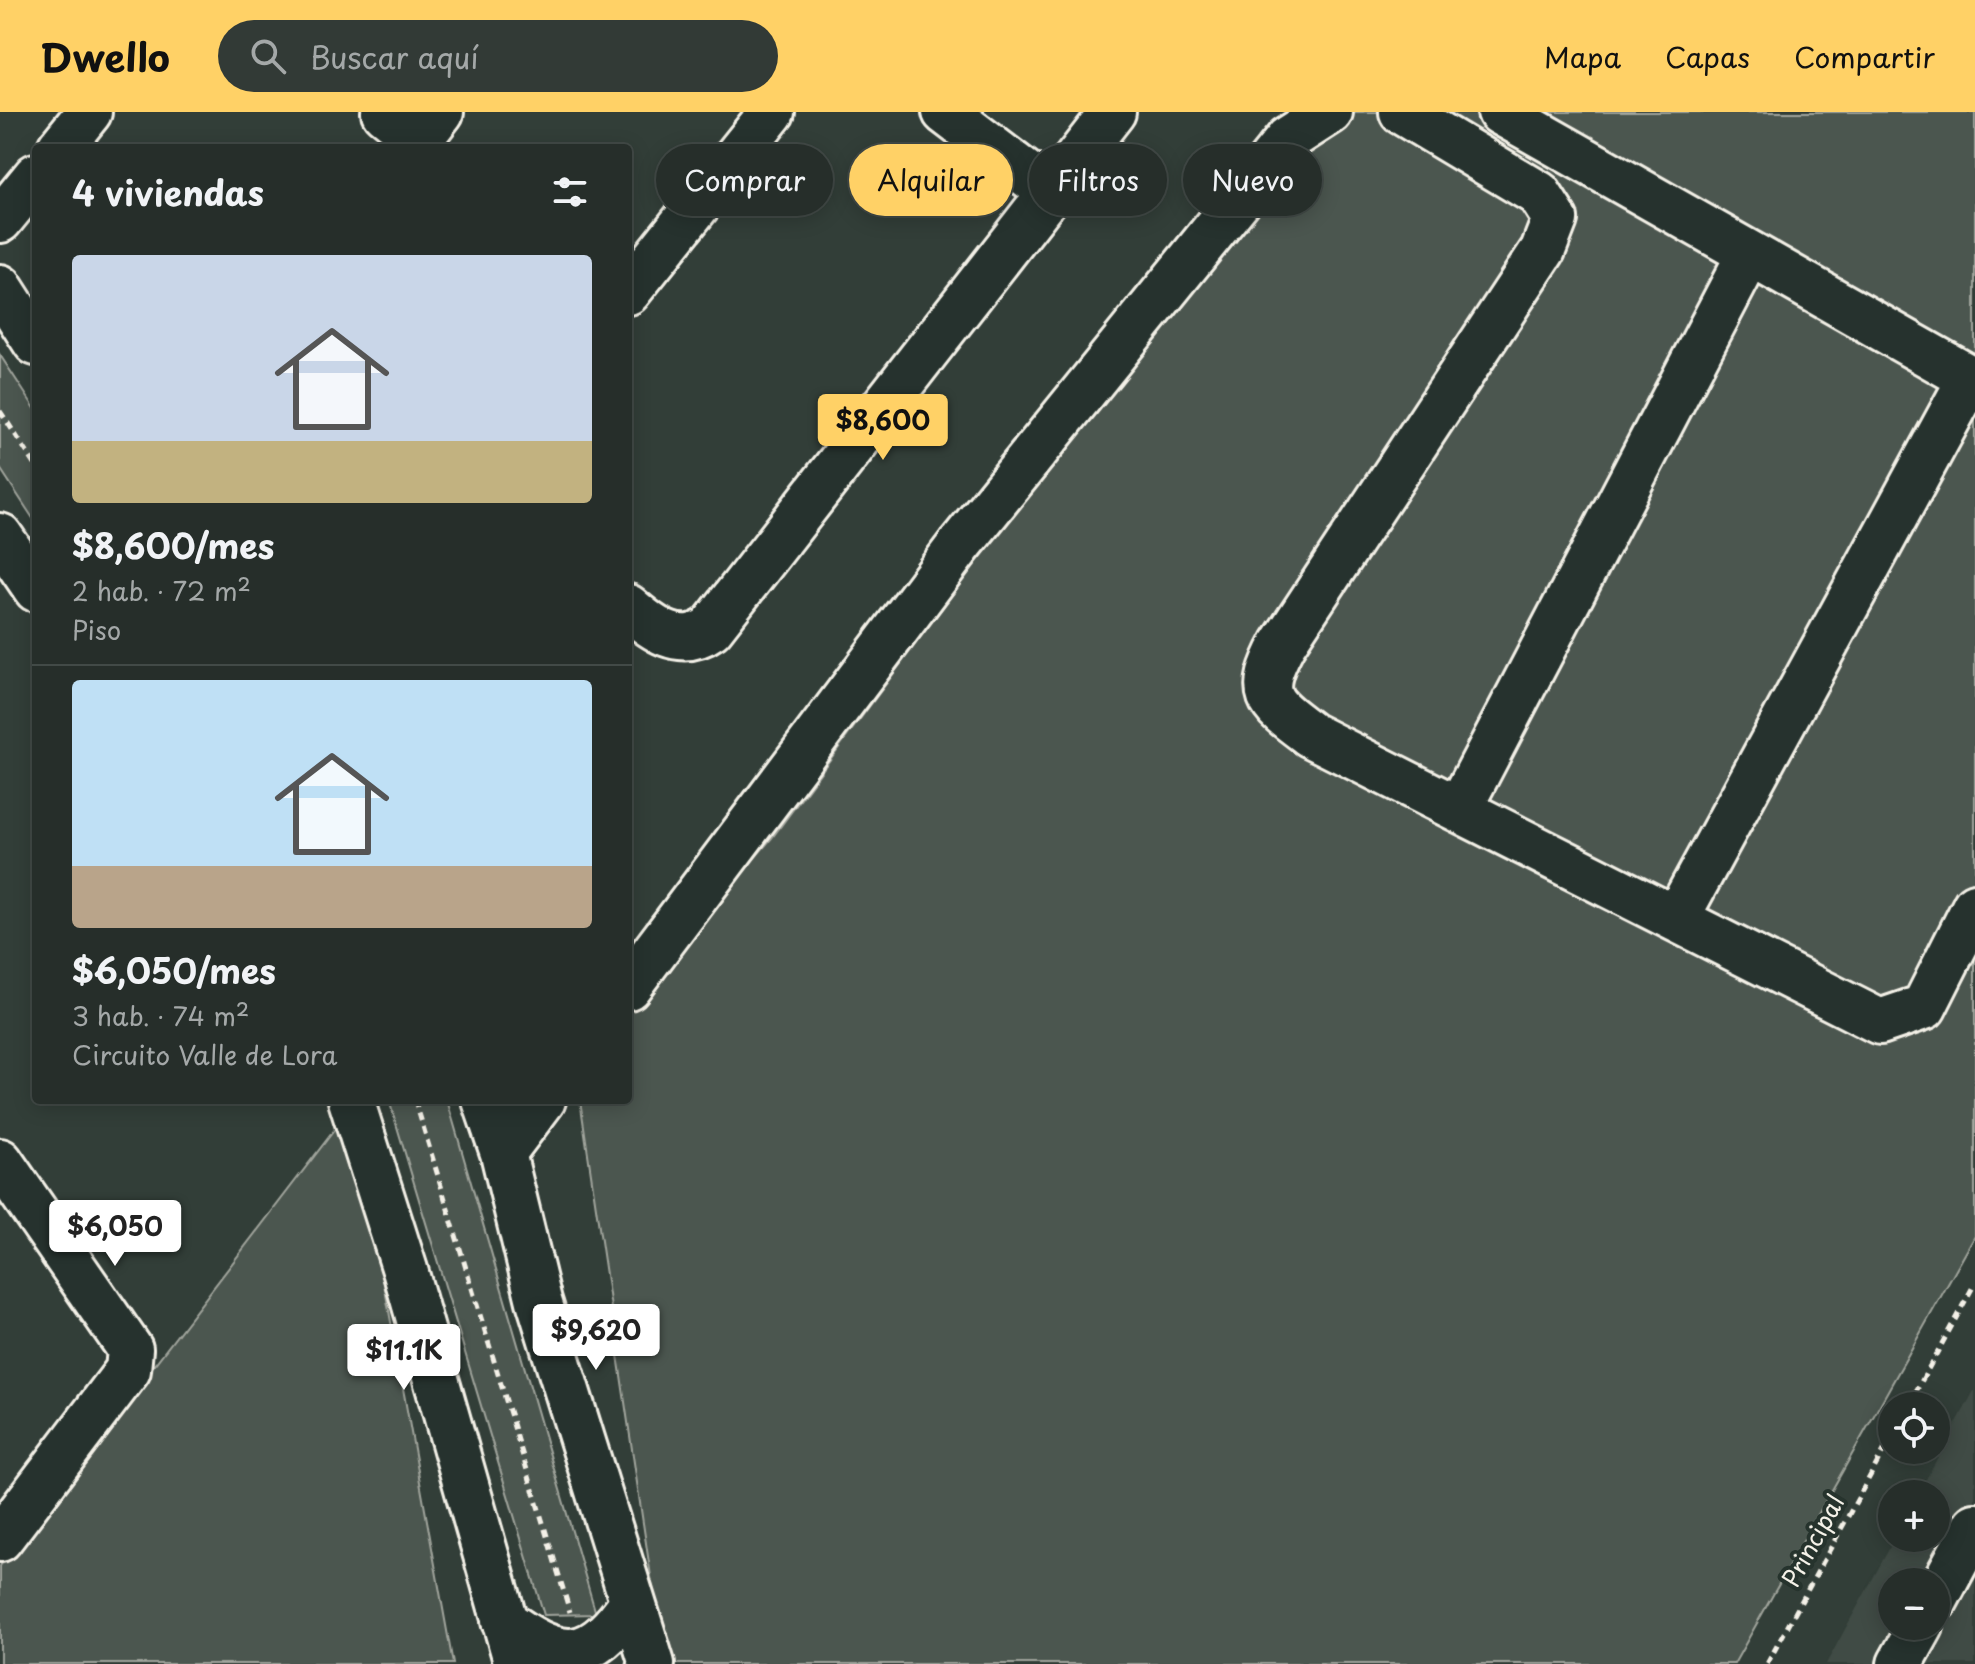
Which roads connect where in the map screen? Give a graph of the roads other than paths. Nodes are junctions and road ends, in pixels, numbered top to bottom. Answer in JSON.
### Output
{"nodes":[{"id":1,"x":89,"y":112,"type":"edge"},
{"id":2,"x":384,"y":112,"type":"edge"},
{"id":3,"x":772,"y":112,"type":"edge"},
{"id":4,"x":945,"y":112,"type":"edge"},
{"id":5,"x":1113,"y":112,"type":"edge"},
{"id":6,"x":1330,"y":112,"type":"edge"},
{"id":7,"x":1402,"y":112,"type":"edge"},
{"id":8,"x":1500,"y":112,"type":"edge"},
{"id":9,"x":424,"y":133,"type":"edge"},
{"id":10,"x":63,"y":144,"type":"edge"},
{"id":11,"x":1088,"y":144,"type":"edge"},
{"id":12,"x":1029,"y":176,"type":"edge"},
{"id":13,"x":32,"y":181,"type":"edge"},
{"id":14,"x":1031,"y":216,"type":"edge"},
{"id":15,"x":0,"y":220,"type":"edge"},
{"id":16,"x":1749,"y":255,"type":"junction"},
{"id":17,"x":0,"y":287,"type":"edge"},
{"id":18,"x":632,"y":287,"type":"edge"},
{"id":19,"x":32,"y":337,"type":"edge"},
{"id":20,"x":1973,"y":380,"type":"edge"},
{"id":21,"x":632,"y":610,"type":"edge"},
{"id":22,"x":1459,"y":809,"type":"junction"},
{"id":23,"x":1975,"y":906,"type":"edge"},
{"id":24,"x":1676,"y":919,"type":"junction"},
{"id":25,"x":632,"y":982,"type":"edge"},
{"id":26,"x":352,"y":1104,"type":"edge"},
{"id":27,"x":486,"y":1104,"type":"edge"},
{"id":28,"x":540,"y":1104,"type":"edge"},
{"id":29,"x":503,"y":1153,"type":"junction"},
{"id":30,"x":0,"y":1161,"type":"edge"},
{"id":31,"x":1975,"y":1526,"type":"edge"},
{"id":32,"x":0,"y":1539,"type":"edge"},
{"id":33,"x":1950,"y":1573,"type":"edge"},
{"id":34,"x":631,"y":1604,"type":"junction"},
{"id":35,"x":504,"y":1621,"type":"junction"},
{"id":36,"x":1913,"y":1640,"type":"edge"},
{"id":37,"x":517,"y":1664,"type":"edge"},
{"id":38,"x":652,"y":1664,"type":"edge"},
{"id":39,"x":1900,"y":1664,"type":"edge"}],
"edges":[{"from":1,"to":10,"type":"street"},
{"from":2,"to":9,"type":"street"},
{"from":3,"to":18,"type":"street"},
{"from":4,"to":12,"type":"street"},
{"from":5,"to":11,"type":"street"},
{"from":6,"to":25,"type":"street"},
{"from":7,"to":22,"type":"street"},
{"from":8,"to":16,"type":"street"},
{"from":13,"to":15,"type":"street"},
{"from":14,"to":21,"type":"street"},
{"from":16,"to":20,"type":"street"},
{"from":16,"to":22,"type":"street"},
{"from":17,"to":19,"type":"street"},
{"from":20,"to":24,"type":"street"},
{"from":22,"to":24,"type":"street"},
{"from":23,"to":24,"type":"street"},
{"from":26,"to":35,"type":"street"},
{"from":27,"to":29,"type":"street"},
{"from":28,"to":29,"type":"street"},
{"from":29,"to":34,"type":"street"},
{"from":30,"to":32,"type":"street"},
{"from":31,"to":33,"type":"street"},
{"from":34,"to":35,"type":"street"},
{"from":34,"to":38,"type":"street"},
{"from":35,"to":37,"type":"street"},
{"from":36,"to":39,"type":"street"}]}
